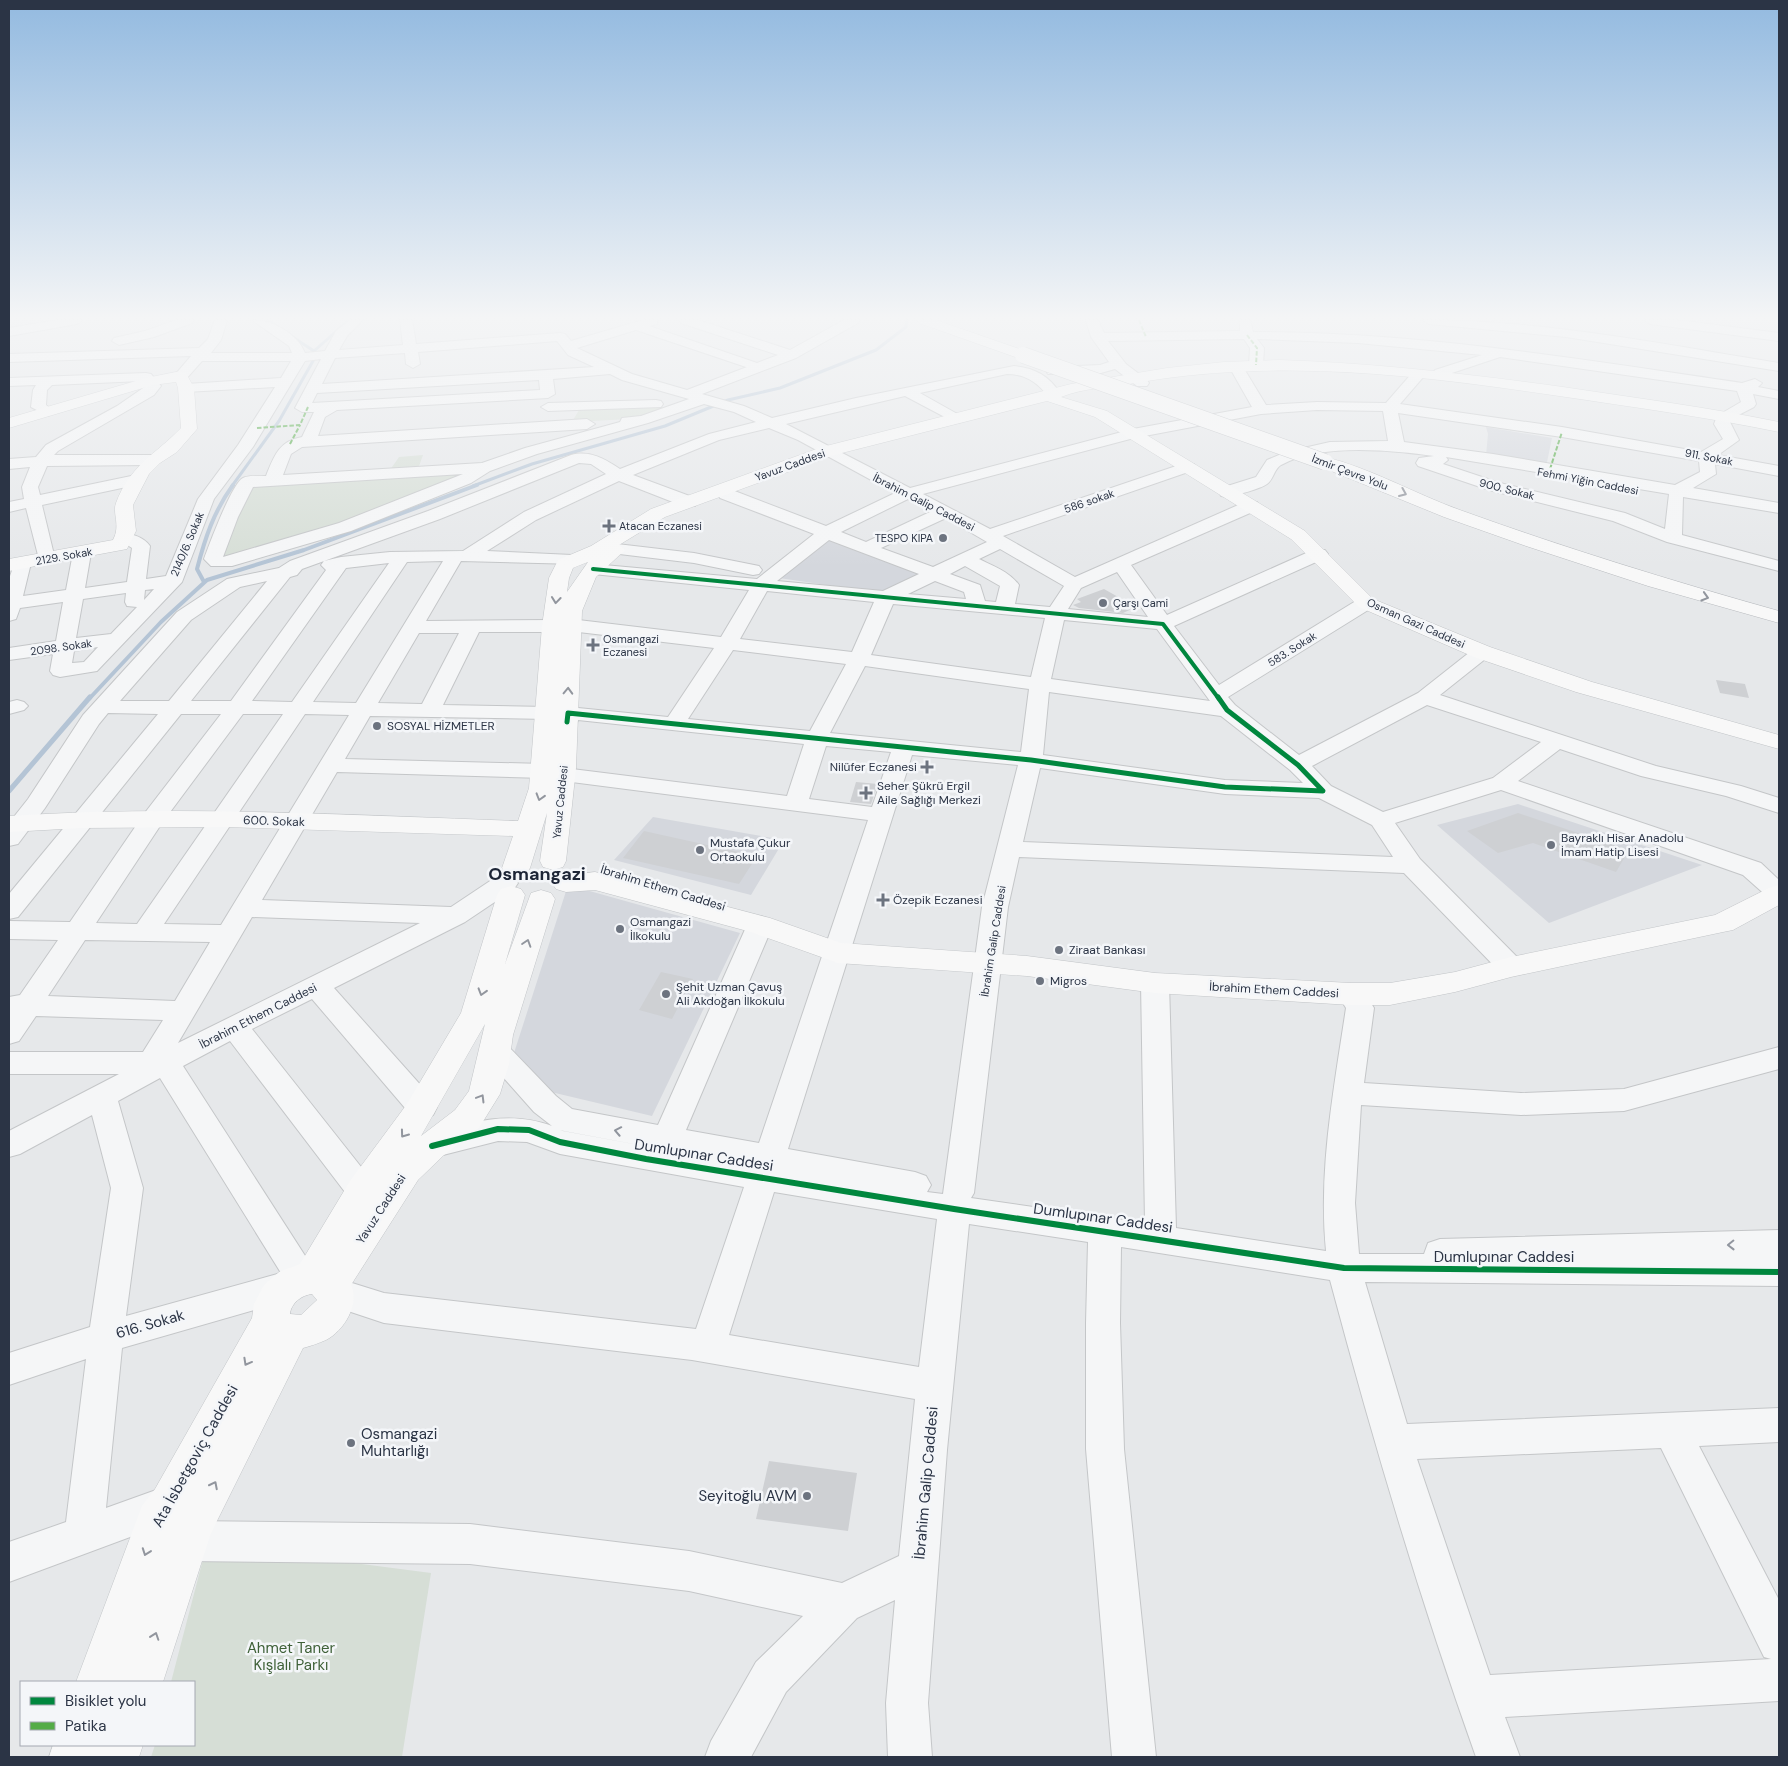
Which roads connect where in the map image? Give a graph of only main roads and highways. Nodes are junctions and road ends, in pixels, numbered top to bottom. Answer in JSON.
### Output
{"nodes":[{"id":1,"x":79,"y":402,"type":"edge"},
{"id":2,"x":186,"y":402,"type":"edge"},
{"id":3,"x":1005,"y":402,"type":"edge"},
{"id":4,"x":1016,"y":402,"type":"edge"},
{"id":5,"x":1081,"y":402,"type":"edge"},
{"id":6,"x":1081,"y":402,"type":"edge"},
{"id":7,"x":1157,"y":402,"type":"edge"},
{"id":8,"x":1191,"y":402,"type":"edge"},
{"id":9,"x":1613,"y":402,"type":"edge"},
{"id":10,"x":1626,"y":402,"type":"edge"},
{"id":11,"x":1101,"y":414,"type":"junction"},
{"id":12,"x":1724,"y":418,"type":"junction"},
{"id":13,"x":9,"y":423,"type":"edge"},
{"id":14,"x":1779,"y":427,"type":"edge"},
{"id":15,"x":1779,"y":431,"type":"edge"},
{"id":16,"x":833,"y":453,"type":"junction"},
{"id":17,"x":16,"y":564,"type":"edge"},
{"id":18,"x":567,"y":564,"type":"junction"},
{"id":19,"x":591,"y":571,"type":"junction"},
{"id":20,"x":1779,"y":603,"type":"edge"},
{"id":21,"x":1779,"y":617,"type":"edge"},
{"id":22,"x":562,"y":626,"type":"junction"},
{"id":23,"x":1732,"y":728,"type":"junction"},
{"id":24,"x":1779,"y":738,"type":"edge"},
{"id":25,"x":1779,"y":742,"type":"edge"},
{"id":26,"x":554,"y":773,"type":"junction"},
{"id":27,"x":15,"y":827,"type":"edge"},
{"id":28,"x":530,"y":829,"type":"junction"},
{"id":29,"x":536,"y":879,"type":"junction"},
{"id":30,"x":1779,"y":894,"type":"edge"},
{"id":31,"x":315,"y":1283,"type":"junction"},
{"id":32,"x":294,"y":1325,"type":"junction"},
{"id":33,"x":100,"y":1681,"type":"edge"},
{"id":34,"x":140,"y":1681,"type":"edge"}],
"edges":[{"from":1,"to":13,"type":"main road","name":"2129. Sokak"},
{"from":2,"to":17,"type":"main road","name":"2129. Sokak"},
{"from":3,"to":16,"type":"main road","name":"Yavuz Caddesi"},
{"from":4,"to":16,"type":"main road","name":"Yavuz Caddesi"},
{"from":5,"to":11,"type":"main road","name":"Osman Gazi Caddesi"},
{"from":6,"to":11,"type":"main road"},
{"from":7,"to":21,"type":"main road","name":"İzmir Çevre Yolu","one_way":true,"bridge":true},
{"from":8,"to":20,"type":"main road","name":"İzmir Çevre Yolu"},
{"from":9,"to":12,"type":"main road","name":"Yavuz Caddesi"},
{"from":10,"to":12,"type":"main road","name":"Yavuz Caddesi"},
{"from":11,"to":23,"type":"main road","name":"Osman Gazi Caddesi"},
{"from":12,"to":14,"type":"main road","name":"Yavuz Caddesi"},
{"from":12,"to":15,"type":"main road","name":"Yavuz Caddesi"},
{"from":16,"to":18,"type":"main road","name":"Yavuz Caddesi"},
{"from":16,"to":19,"type":"main road","name":"Yavuz Caddesi"},
{"from":18,"to":19,"type":"main road"},
{"from":18,"to":22,"type":"main road","name":"Yavuz Caddesi","one_way":true},
{"from":19,"to":22,"type":"main road","name":"Yavuz Caddesi"},
{"from":22,"to":26,"type":"main road","name":"Yavuz Caddesi"},
{"from":26,"to":22,"type":"main road","name":"Yavuz Caddesi","one_way":true},
{"from":23,"to":24,"type":"main road","name":"Osman Gazi Caddesi"},
{"from":23,"to":25,"type":"main road","name":"Osman Gazi Caddesi"},
{"from":26,"to":28,"type":"main road","name":"Yavuz Caddesi","one_way":true},
{"from":26,"to":29,"type":"main road","name":"Yavuz Caddesi"},
{"from":27,"to":28,"type":"main road","name":"600. Sokak"},
{"from":28,"to":29,"type":"main road","name":"Yavuz Caddesi"},
{"from":29,"to":30,"type":"main road","name":"İbrahim Ethem Caddesi"},
{"from":29,"to":31,"type":"main road","name":"Yavuz Caddesi","one_way":true},
{"from":31,"to":29,"type":"main road","name":"Yavuz Caddesi","one_way":true},
{"from":31,"to":32,"type":"main road"},
{"from":31,"to":32,"type":"main road"},
{"from":32,"to":33,"type":"main road","name":"Ata İsbetgoviç Caddesi","one_way":true},
{"from":34,"to":32,"type":"main road","name":"Ata İsbetgoviç Caddesi","one_way":true}]}
